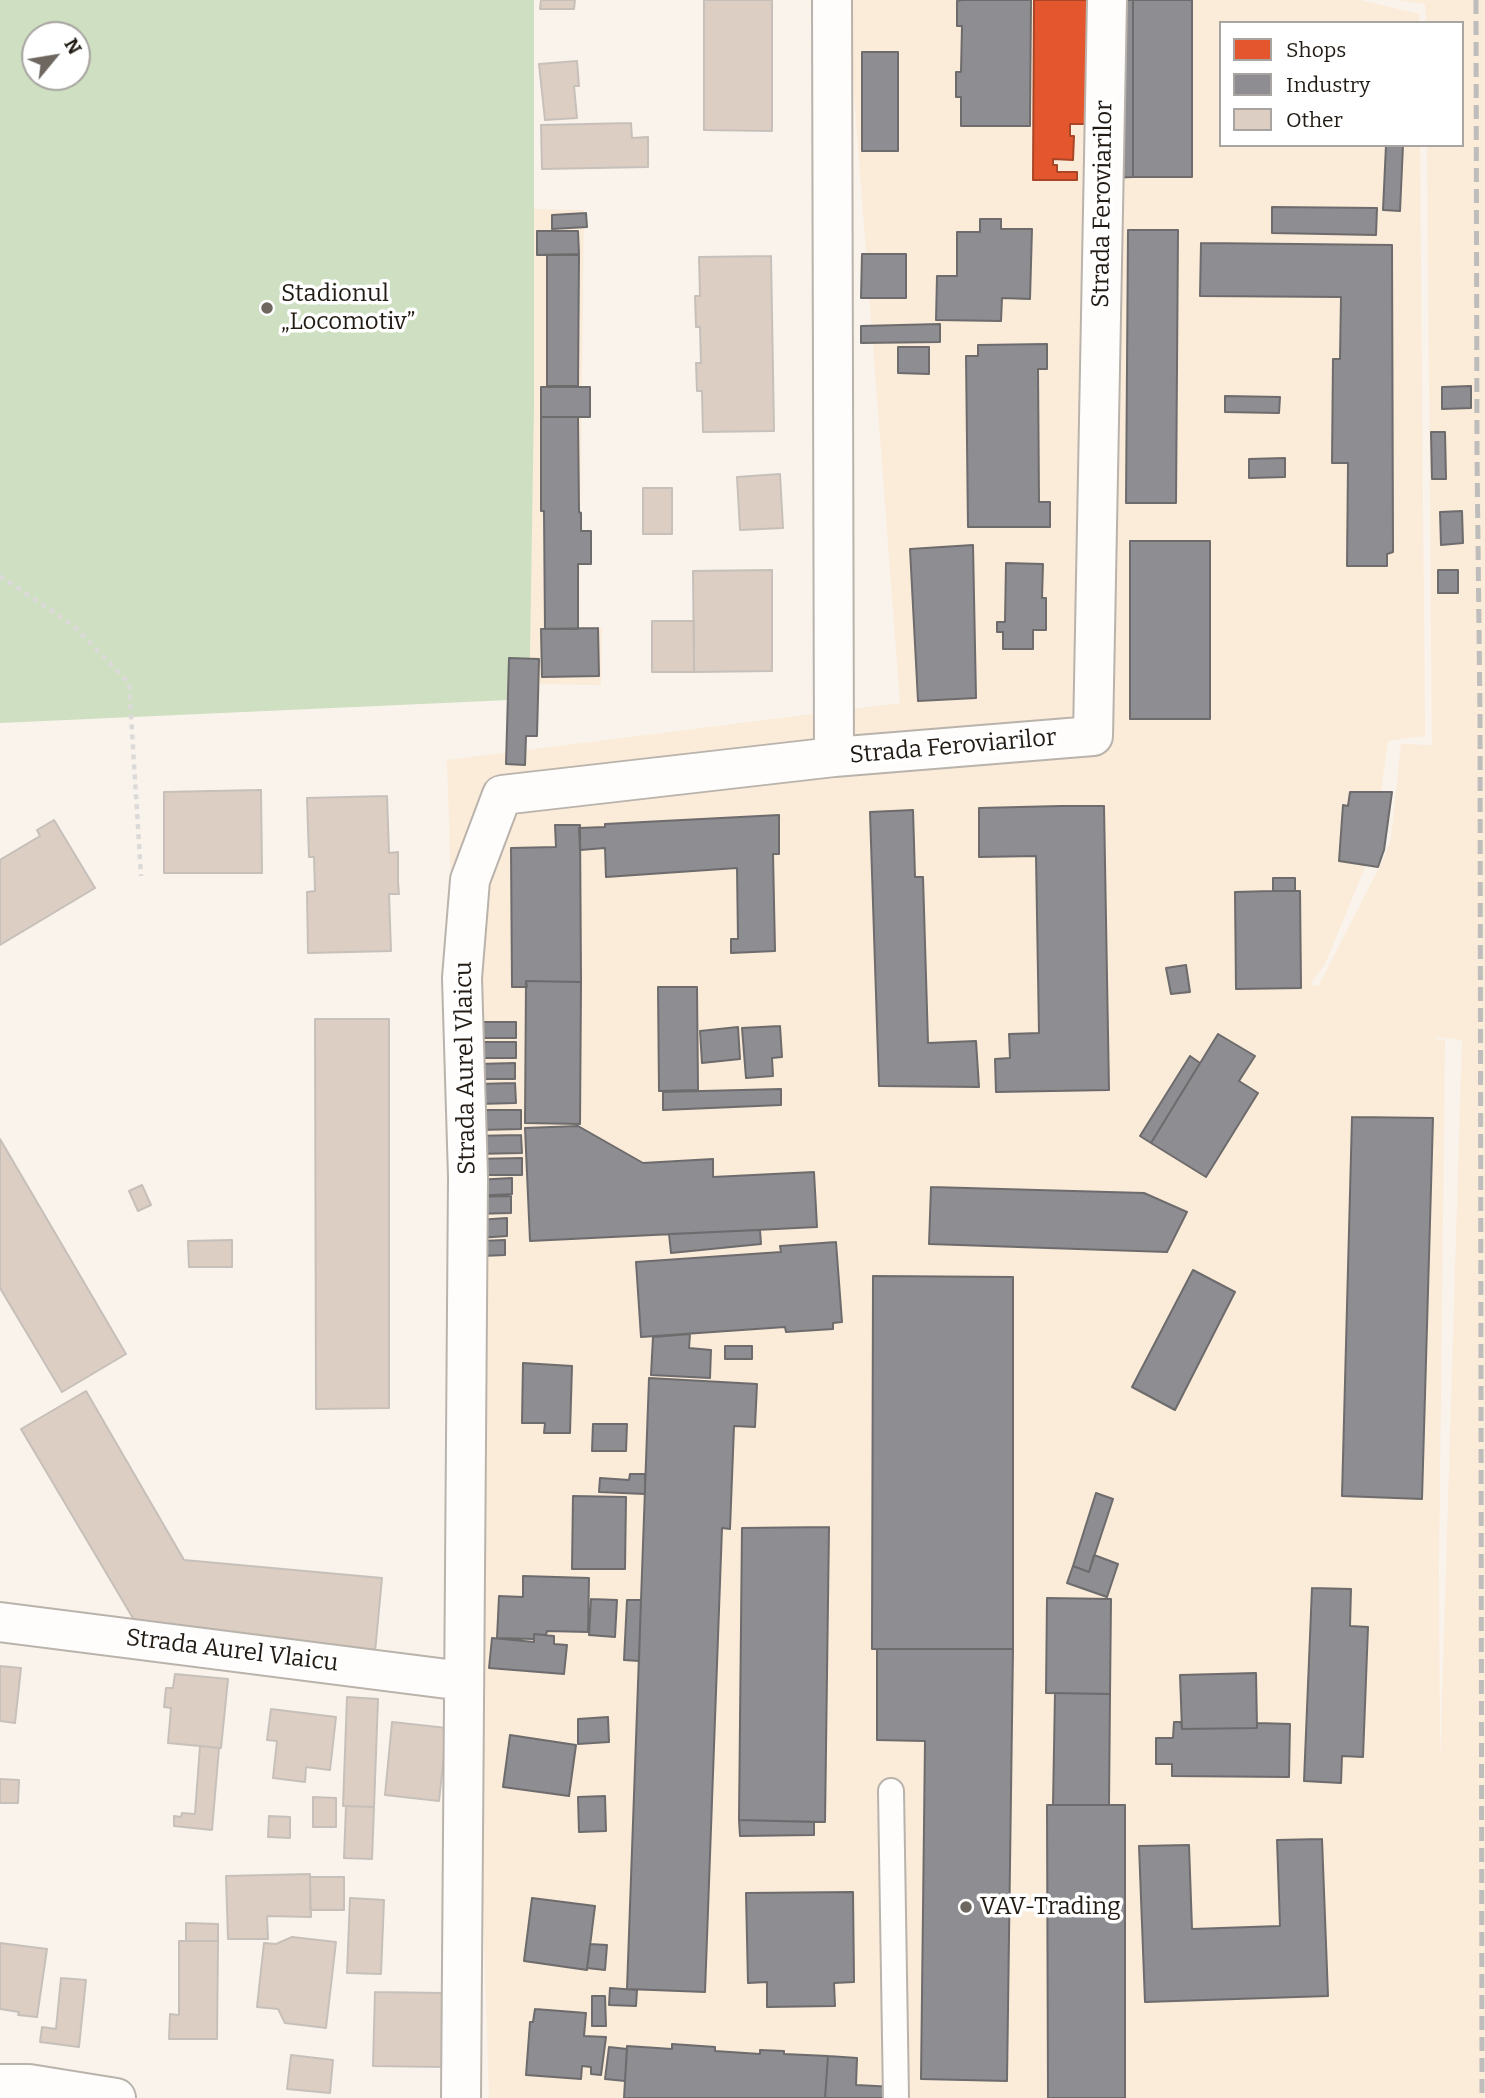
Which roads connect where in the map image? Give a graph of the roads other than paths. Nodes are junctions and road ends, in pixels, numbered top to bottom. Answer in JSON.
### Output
{"nodes":[{"id":1,"x":832,"y":0,"type":"edge"},
{"id":2,"x":1107,"y":0,"type":"edge"},
{"id":3,"x":834,"y":757,"type":"junction"},
{"id":4,"x":0,"y":1622,"type":"edge"},
{"id":5,"x":463,"y":1681,"type":"junction"},
{"id":6,"x":891,"y":1791,"type":"dead end"},
{"id":7,"x":0,"y":2084,"type":"edge"},
{"id":8,"x":116,"y":2098,"type":"edge"},
{"id":9,"x":461,"y":2098,"type":"edge"},
{"id":10,"x":896,"y":2098,"type":"edge"}],
"edges":[{"from":1,"to":3,"type":"street","name":"Strada Feroviarilor"},
{"from":2,"to":3,"type":"street","name":"Strada Feroviarilor"},
{"from":3,"to":5,"type":"street","name":"Strada Aurel Vlaicu"},
{"from":4,"to":5,"type":"street","name":"Strada Aurel Vlaicu"},
{"from":5,"to":9,"type":"street","name":"Strada Aurel Vlaicu"},
{"from":6,"to":10,"type":"lane"},
{"from":7,"to":8,"type":"street"}]}
